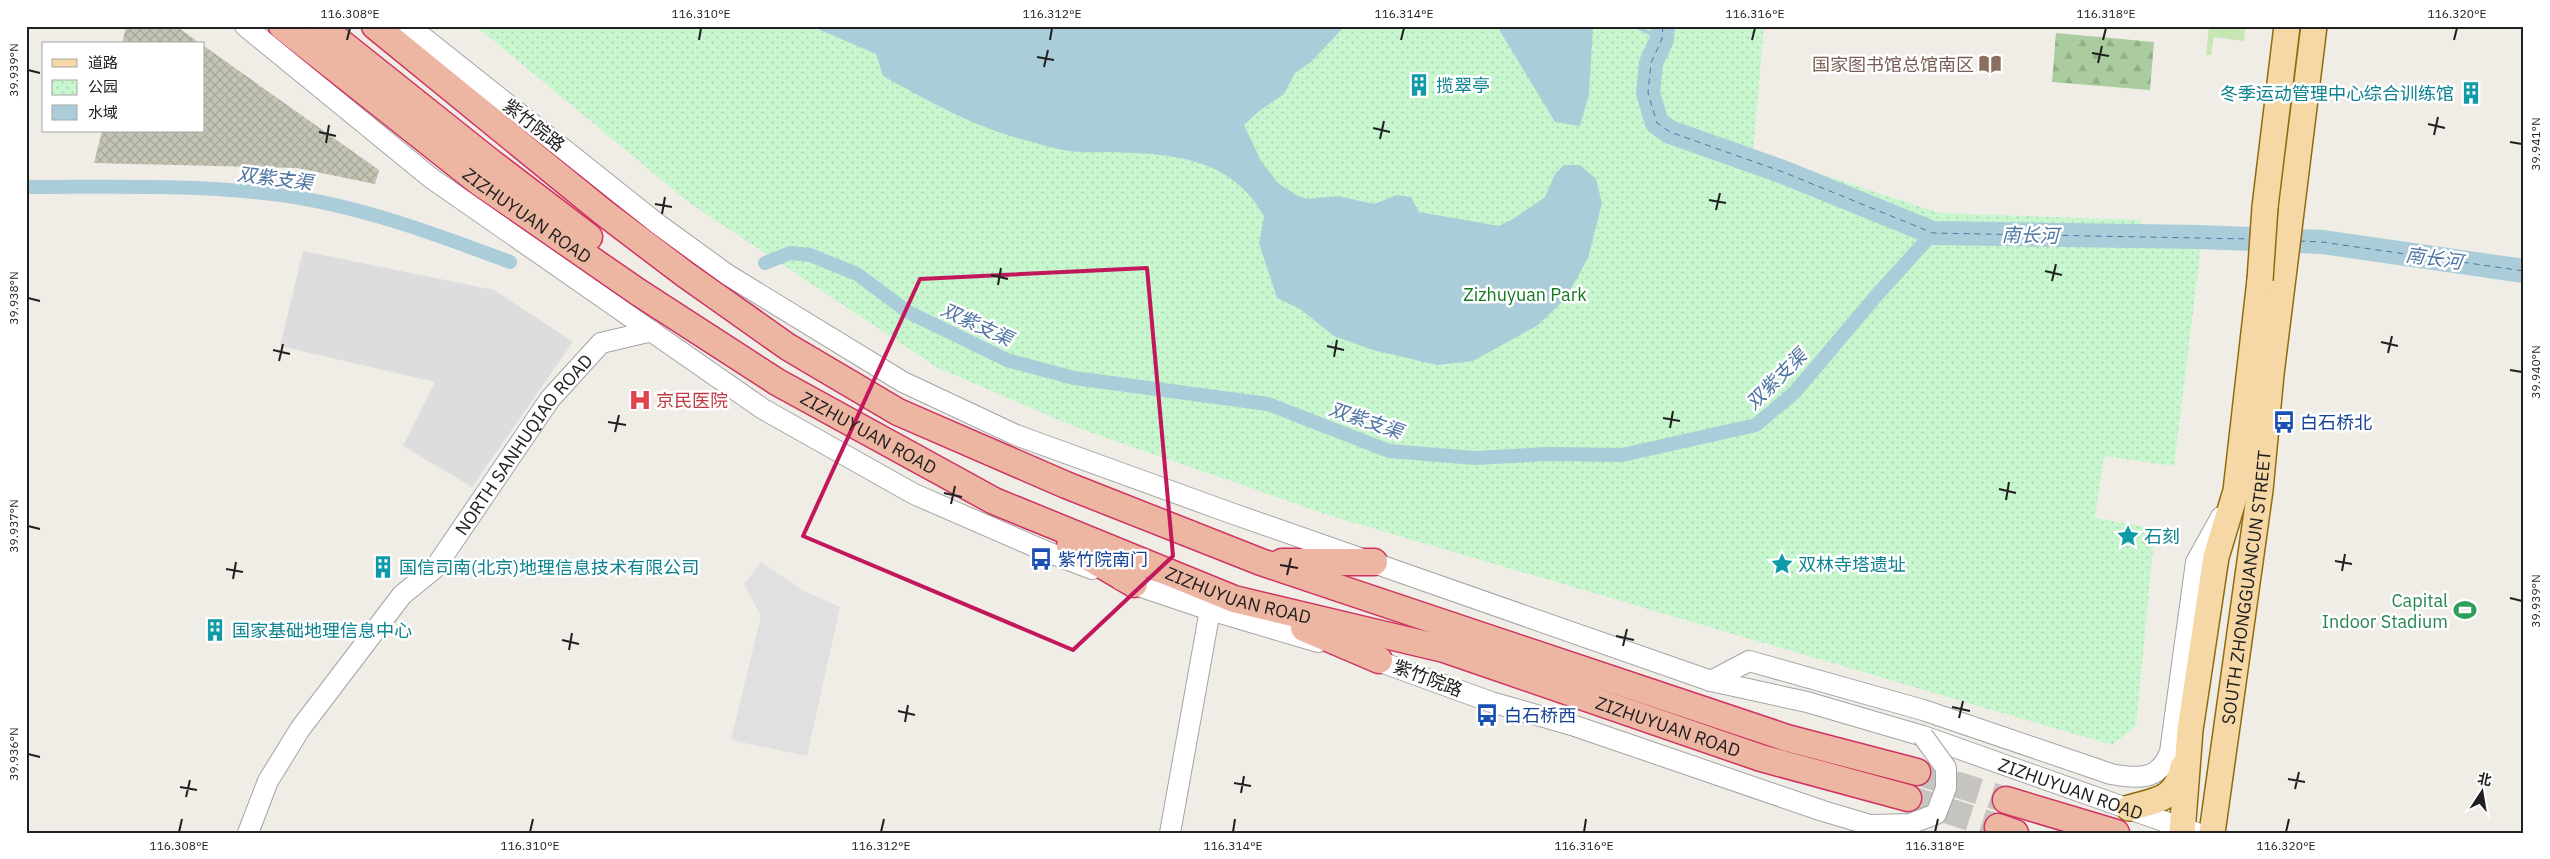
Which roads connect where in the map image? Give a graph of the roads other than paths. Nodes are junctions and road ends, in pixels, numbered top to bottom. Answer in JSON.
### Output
{"nodes":[{"id":1,"x":245,"y":26,"type":"edge"},
{"id":2,"x":261,"y":26,"type":"edge"},
{"id":3,"x":282,"y":26,"type":"edge"},
{"id":4,"x":320,"y":26,"type":"edge"},
{"id":5,"x":339,"y":26,"type":"edge"},
{"id":6,"x":375,"y":26,"type":"edge"},
{"id":7,"x":409,"y":26,"type":"edge"},
{"id":8,"x":2287,"y":26,"type":"edge"},
{"id":9,"x":2314,"y":26,"type":"edge"},
{"id":10,"x":345,"y":76,"type":"junction"},
{"id":11,"x":2271,"y":282,"type":"junction"},
{"id":12,"x":652,"y":331,"type":"junction"},
{"id":13,"x":788,"y":347,"type":"junction"},
{"id":14,"x":777,"y":382,"type":"junction"},
{"id":15,"x":2236,"y":491,"type":"junction"},
{"id":16,"x":994,"y":501,"type":"junction"},
{"id":17,"x":1261,"y":562,"type":"junction"},
{"id":18,"x":1374,"y":562,"type":"junction"},
{"id":19,"x":1134,"y":584,"type":"junction"},
{"id":20,"x":1234,"y":599,"type":"junction"},
{"id":21,"x":1210,"y":610,"type":"junction"},
{"id":22,"x":1380,"y":660,"type":"junction"},
{"id":23,"x":1711,"y":681,"type":"junction"},
{"id":24,"x":2190,"y":730,"type":"junction"},
{"id":25,"x":1923,"y":736,"type":"junction"},
{"id":26,"x":1917,"y":772,"type":"tunnel mouth"},
{"id":27,"x":1908,"y":798,"type":"tunnel mouth"},
{"id":28,"x":2006,"y":800,"type":"tunnel mouth"},
{"id":29,"x":2129,"y":808,"type":"junction"},
{"id":30,"x":1872,"y":825,"type":"junction"},
{"id":31,"x":2187,"y":831,"type":"edge"},
{"id":32,"x":248,"y":833,"type":"edge"},
{"id":33,"x":1170,"y":833,"type":"edge"},
{"id":34,"x":1896,"y":833,"type":"edge"},
{"id":35,"x":2116,"y":833,"type":"edge"},
{"id":36,"x":2212,"y":833,"type":"edge"}],
"edges":[{"from":1,"to":12,"type":"street","name":"紫竹院路"},
{"from":2,"to":10,"type":"highway"},
{"from":3,"to":10,"type":"highway","name":"ZIZHUYUAN ROAD"},
{"from":4,"to":14,"type":"highway"},
{"from":5,"to":13,"type":"highway"},
{"from":6,"to":13,"type":"highway","name":"ZIZHUYUAN ROAD"},
{"from":7,"to":18,"type":"street","name":"ZIZHUYUAN ROAD"},
{"from":8,"to":11,"type":"main road","bridge":true},
{"from":9,"to":11,"type":"main road"},
{"from":10,"to":14,"type":"highway","name":"ZIZHUYUAN ROAD"},
{"from":11,"to":15,"type":"main road","name":"SOUTH ZHONGGUANCUN STREET"},
{"from":11,"to":36,"type":"main road","name":"SOUTH ZHONGGUANCUN STREET"},
{"from":12,"to":19,"type":"street","name":"紫竹院路"},
{"from":12,"to":32,"type":"street","name":"NORTH SANHUQIAO ROAD"},
{"from":13,"to":17,"type":"highway","name":"ZIZHUYUAN ROAD"},
{"from":14,"to":16,"type":"highway","name":"ZIZHUYUAN ROAD"},
{"from":15,"to":23,"type":"street"},
{"from":15,"to":24,"type":"main road","name":"SOUTH ZHONGGUANCUN STREET"},
{"from":16,"to":19,"type":"highway"},
{"from":16,"to":20,"type":"highway","name":"ZIZHUYUAN ROAD"},
{"from":17,"to":18,"type":"highway"},
{"from":17,"to":26,"type":"highway","name":"ZIZHUYUAN ROAD"},
{"from":18,"to":23,"type":"street","name":"ZIZHUYUAN ROAD"},
{"from":19,"to":21,"type":"street","name":"紫竹院路"},
{"from":20,"to":22,"type":"highway"},
{"from":20,"to":27,"type":"highway","name":"ZIZHUYUAN ROAD"},
{"from":21,"to":22,"type":"street","name":"紫竹院路"},
{"from":21,"to":33,"type":"street"},
{"from":22,"to":30,"type":"street","name":"紫竹院路"},
{"from":23,"to":25,"type":"street","name":"ZIZHUYUAN ROAD"},
{"from":24,"to":29,"type":"main road"},
{"from":24,"to":31,"type":"main road","name":"SOUTH ZHONGGUANCUN STREET"},
{"from":25,"to":29,"type":"street","name":"ZIZHUYUAN ROAD"},
{"from":25,"to":30,"type":"street","bridge":true},
{"from":28,"to":35,"type":"highway","name":"ZIZHUYUAN ROAD"},
{"from":29,"to":31,"type":"street","name":"ZIZHUYUAN ROAD"},
{"from":30,"to":34,"type":"street","name":"紫竹院路"}]}
